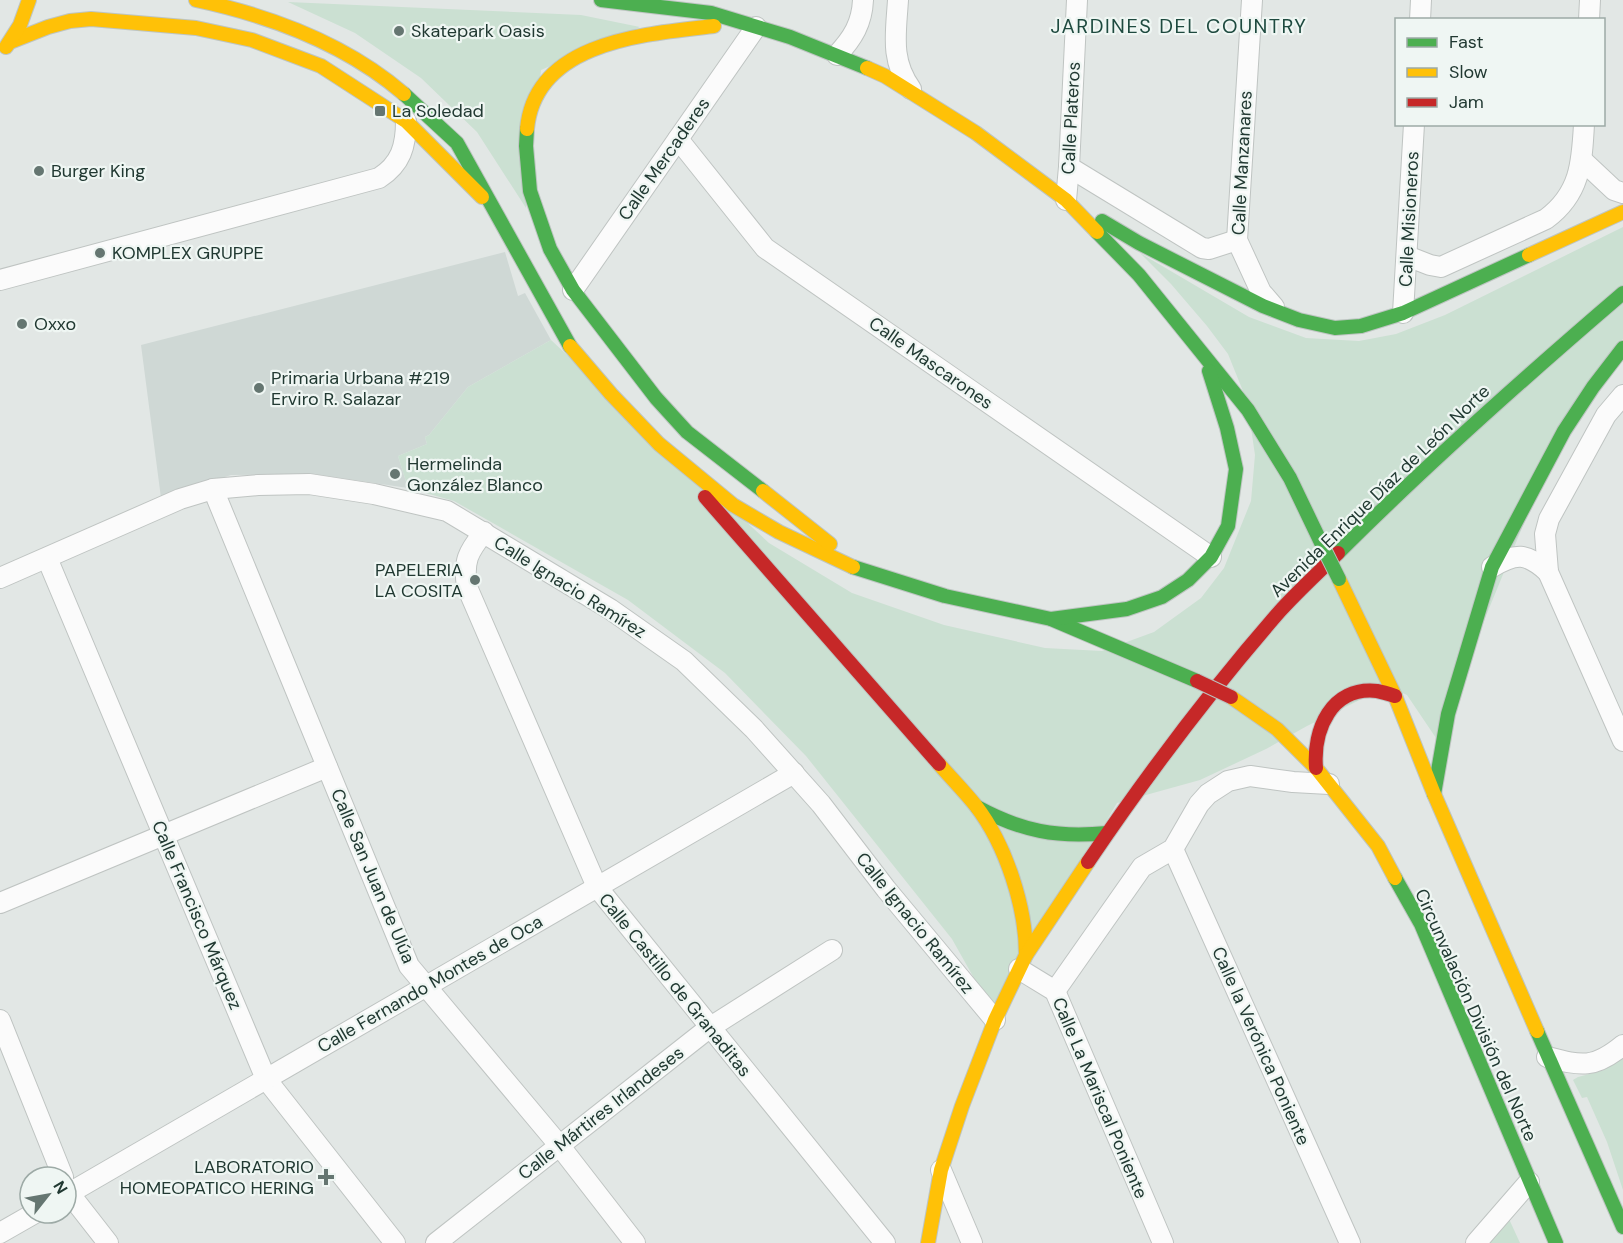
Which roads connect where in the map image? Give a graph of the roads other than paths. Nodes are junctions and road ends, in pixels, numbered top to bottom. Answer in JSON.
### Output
{"nodes":[{"id":1,"x":29,"y":0,"type":"edge"},
{"id":2,"x":196,"y":0,"type":"edge"},
{"id":3,"x":601,"y":0,"type":"edge"},
{"id":4,"x":690,"y":0,"type":"edge"},
{"id":5,"x":863,"y":0,"type":"edge"},
{"id":6,"x":898,"y":0,"type":"edge"},
{"id":7,"x":1077,"y":0,"type":"edge"},
{"id":8,"x":1251,"y":0,"type":"edge"},
{"id":9,"x":1421,"y":0,"type":"edge"},
{"id":10,"x":1590,"y":0,"type":"edge"},
{"id":11,"x":612,"y":1,"type":"edge"},
{"id":12,"x":711,"y":13,"type":"junction"},
{"id":13,"x":1420,"y":18,"type":"edge"},
{"id":14,"x":1589,"y":18,"type":"edge"},
{"id":15,"x":756,"y":27,"type":"junction"},
{"id":16,"x":10,"y":42,"type":"junction"},
{"id":17,"x":0,"y":53,"type":"edge"},
{"id":18,"x":837,"y":55,"type":"junction"},
{"id":19,"x":916,"y":96,"type":"junction"},
{"id":20,"x":406,"y":121,"type":"junction"},
{"id":21,"x":1414,"y":126,"type":"edge"},
{"id":22,"x":1584,"y":126,"type":"edge"},
{"id":23,"x":678,"y":139,"type":"junction"},
{"id":24,"x":1582,"y":160,"type":"junction"},
{"id":25,"x":1069,"y":167,"type":"junction"},
{"id":26,"x":1623,"y":193,"type":"edge"},
{"id":27,"x":1066,"y":200,"type":"junction"},
{"id":28,"x":493,"y":208,"type":"junction"},
{"id":29,"x":1623,"y":212,"type":"edge"},
{"id":30,"x":1237,"y":240,"type":"junction"},
{"id":31,"x":1202,"y":248,"type":"junction"},
{"id":32,"x":1407,"y":256,"type":"junction"},
{"id":33,"x":1193,"y":271,"type":"junction"},
{"id":34,"x":0,"y":280,"type":"edge"},
{"id":35,"x":573,"y":290,"type":"junction"},
{"id":36,"x":1623,"y":293,"type":"edge"},
{"id":37,"x":1403,"y":313,"type":"junction"},
{"id":38,"x":1280,"y":314,"type":"junction"},
{"id":39,"x":1197,"y":345,"type":"junction"},
{"id":40,"x":1623,"y":348,"type":"edge"},
{"id":41,"x":1623,"y":395,"type":"edge"},
{"id":42,"x":680,"y":463,"type":"junction"},
{"id":43,"x":213,"y":489,"type":"junction"},
{"id":44,"x":484,"y":532,"type":"junction"},
{"id":45,"x":1211,"y":557,"type":"junction"},
{"id":46,"x":47,"y":558,"type":"junction"},
{"id":47,"x":1492,"y":567,"type":"junction"},
{"id":48,"x":862,"y":571,"type":"junction"},
{"id":49,"x":1548,"y":572,"type":"junction"},
{"id":50,"x":0,"y":578,"type":"edge"},
{"id":51,"x":1051,"y":619,"type":"junction"},
{"id":52,"x":1395,"y":696,"type":"junction"},
{"id":53,"x":1623,"y":741,"type":"edge"},
{"id":54,"x":327,"y":767,"type":"junction"},
{"id":55,"x":1316,"y":768,"type":"junction"},
{"id":56,"x":794,"y":773,"type":"junction"},
{"id":57,"x":1329,"y":784,"type":"junction"},
{"id":58,"x":1434,"y":794,"type":"junction"},
{"id":59,"x":977,"y":807,"type":"junction"},
{"id":60,"x":1107,"y":833,"type":"junction"},
{"id":61,"x":164,"y":836,"type":"junction"},
{"id":62,"x":1173,"y":849,"type":"junction"},
{"id":63,"x":597,"y":887,"type":"junction"},
{"id":64,"x":0,"y":903,"type":"edge"},
{"id":65,"x":831,"y":950,"type":"dead end"},
{"id":66,"x":1022,"y":962,"type":"junction"},
{"id":67,"x":426,"y":986,"type":"junction"},
{"id":68,"x":1055,"y":992,"type":"junction"},
{"id":69,"x":0,"y":1020,"type":"edge"},
{"id":70,"x":995,"y":1020,"type":"junction"},
{"id":71,"x":709,"y":1028,"type":"junction"},
{"id":72,"x":1623,"y":1045,"type":"edge"},
{"id":73,"x":1547,"y":1057,"type":"junction"},
{"id":74,"x":266,"y":1079,"type":"junction"},
{"id":75,"x":559,"y":1145,"type":"junction"},
{"id":76,"x":57,"y":1165,"type":"edge"},
{"id":77,"x":941,"y":1170,"type":"junction"},
{"id":78,"x":78,"y":1181,"type":"edge"},
{"id":79,"x":1530,"y":1182,"type":"junction"},
{"id":80,"x":78,"y":1204,"type":"edge"},
{"id":81,"x":18,"y":1222,"type":"edge"},
{"id":82,"x":1623,"y":1227,"type":"edge"},
{"id":83,"x":0,"y":1233,"type":"edge"},
{"id":84,"x":108,"y":1243,"type":"edge"},
{"id":85,"x":395,"y":1243,"type":"edge"},
{"id":86,"x":436,"y":1243,"type":"edge"},
{"id":87,"x":635,"y":1243,"type":"edge"},
{"id":88,"x":885,"y":1243,"type":"edge"},
{"id":89,"x":928,"y":1243,"type":"edge"},
{"id":90,"x":972,"y":1243,"type":"edge"},
{"id":91,"x":1163,"y":1243,"type":"edge"},
{"id":92,"x":1350,"y":1243,"type":"edge"},
{"id":93,"x":1476,"y":1243,"type":"edge"},
{"id":94,"x":1556,"y":1243,"type":"edge"},
{"id":95,"x":1572,"y":1243,"type":"edge"}],
"edges":[{"from":1,"to":16,"type":"main road"},
{"from":2,"to":28,"type":"main road","name":"Circunvalación División del Norte"},
{"from":3,"to":11,"type":"main road"},
{"from":4,"to":12,"type":"main road"},
{"from":5,"to":18,"type":"street"},
{"from":6,"to":19,"type":"street"},
{"from":7,"to":25,"type":"street","name":"Calle Plateros"},
{"from":8,"to":30,"type":"street","name":"Calle Manzanares"},
{"from":9,"to":13,"type":"street"},
{"from":10,"to":14,"type":"street"},
{"from":11,"to":12,"type":"main road"},
{"from":12,"to":15,"type":"main road"},
{"from":15,"to":18,"type":"main road"},
{"from":15,"to":23,"type":"street","name":"Calle Mercaderes"},
{"from":15,"to":35,"type":"main road"},
{"from":16,"to":17,"type":"main road"},
{"from":16,"to":20,"type":"main road"},
{"from":18,"to":19,"type":"main road"},
{"from":19,"to":27,"type":"main road"},
{"from":20,"to":28,"type":"main road"},
{"from":20,"to":34,"type":"street"},
{"from":21,"to":32,"type":"street","name":"Calle Misioneros"},
{"from":22,"to":24,"type":"street"},
{"from":23,"to":35,"type":"street","name":"Calle Mercaderes"},
{"from":23,"to":45,"type":"street","name":"Calle Mascarones"},
{"from":24,"to":26,"type":"street"},
{"from":24,"to":32,"type":"street"},
{"from":25,"to":27,"type":"street","name":"Calle Plateros"},
{"from":25,"to":31,"type":"street"},
{"from":27,"to":33,"type":"main road"},
{"from":27,"to":39,"type":"main road"},
{"from":28,"to":42,"type":"main road","name":"Circunvalación División del Norte"},
{"from":29,"to":37,"type":"main road"},
{"from":30,"to":31,"type":"street"},
{"from":30,"to":38,"type":"street","name":"Calle Manzanares"},
{"from":31,"to":33,"type":"street"},
{"from":32,"to":37,"type":"street","name":"Calle Misioneros"},
{"from":33,"to":38,"type":"main road"},
{"from":35,"to":48,"type":"main road"},
{"from":36,"to":60,"type":"main road","name":"Avenida Enrique Díaz de León Norte"},
{"from":37,"to":38,"type":"main road"},
{"from":39,"to":45,"type":"main road"},
{"from":39,"to":52,"type":"main road","bridge":true},
{"from":40,"to":47,"type":"main road"},
{"from":41,"to":49,"type":"street"},
{"from":42,"to":48,"type":"main road","name":"Circunvalación División del Norte"},
{"from":42,"to":59,"type":"main road"},
{"from":43,"to":44,"type":"street","name":"Calle Ignacio Ramírez"},
{"from":43,"to":46,"type":"street","name":"Calle Ignacio Ramírez"},
{"from":43,"to":54,"type":"street","name":"Calle San Juan de Ulúa"},
{"from":44,"to":56,"type":"street","name":"Calle Ignacio Ramírez"},
{"from":44,"to":63,"type":"street","name":"Calle Castillo de Granaditas"},
{"from":45,"to":51,"type":"main road"},
{"from":46,"to":50,"type":"street","name":"Calle Ignacio Ramírez"},
{"from":46,"to":61,"type":"street","name":"Calle Francisco Márquez"},
{"from":47,"to":49,"type":"street"},
{"from":47,"to":58,"type":"main road"},
{"from":48,"to":51,"type":"main road","name":"Circunvalación División del Norte"},
{"from":49,"to":53,"type":"street"},
{"from":51,"to":55,"type":"main road","name":"Circunvalación División del Norte","bridge":true},
{"from":52,"to":55,"type":"main road"},
{"from":52,"to":58,"type":"main road"},
{"from":54,"to":61,"type":"street"},
{"from":54,"to":67,"type":"street","name":"Calle San Juan de Ulúa"},
{"from":55,"to":57,"type":"main road","name":"Circunvalación División del Norte"},
{"from":56,"to":63,"type":"street","name":"Calle Fernando Montes de Oca"},
{"from":56,"to":70,"type":"street","name":"Calle Ignacio Ramírez"},
{"from":57,"to":62,"type":"street"},
{"from":57,"to":79,"type":"main road","name":"Circunvalación División del Norte"},
{"from":58,"to":73,"type":"main road"},
{"from":59,"to":60,"type":"main road"},
{"from":59,"to":66,"type":"main road"},
{"from":60,"to":66,"type":"main road","name":"Avenida Enrique Díaz de León Norte"},
{"from":61,"to":64,"type":"street"},
{"from":61,"to":74,"type":"street","name":"Calle Francisco Márquez"},
{"from":62,"to":68,"type":"street"},
{"from":62,"to":92,"type":"street","name":"Calle la Verónica Poniente"},
{"from":63,"to":67,"type":"street","name":"Calle Fernando Montes de Oca"},
{"from":63,"to":71,"type":"street","name":"Calle Castillo de Granaditas"},
{"from":65,"to":71,"type":"street","name":"Calle Mártires Irlandeses"},
{"from":66,"to":68,"type":"street","name":"Calle La Mariscal Poniente"},
{"from":66,"to":70,"type":"main road","name":"Avenida Enrique Díaz de León Norte"},
{"from":67,"to":74,"type":"street","name":"Calle Fernando Montes de Oca"},
{"from":67,"to":75,"type":"street","name":"Calle San Juan de Ulúa"},
{"from":68,"to":91,"type":"street","name":"Calle La Mariscal Poniente"},
{"from":69,"to":76,"type":"street"},
{"from":70,"to":77,"type":"main road","name":"Avenida Enrique Díaz de León Norte"},
{"from":71,"to":75,"type":"street","name":"Calle Mártires Irlandeses"},
{"from":71,"to":88,"type":"street","name":"Calle Castillo de Granaditas"},
{"from":72,"to":73,"type":"street"},
{"from":73,"to":82,"type":"main road"},
{"from":74,"to":78,"type":"street","name":"Calle Fernando Montes de Oca"},
{"from":74,"to":85,"type":"street","name":"Calle Francisco Márquez"},
{"from":75,"to":86,"type":"street","name":"Calle Mártires Irlandeses"},
{"from":75,"to":87,"type":"street","name":"Calle San Juan de Ulúa"},
{"from":77,"to":89,"type":"main road","name":"Avenida Enrique Díaz de León Norte"},
{"from":77,"to":90,"type":"street"},
{"from":79,"to":93,"type":"street"},
{"from":79,"to":94,"type":"main road","name":"Circunvalación División del Norte"},
{"from":79,"to":95,"type":"main road"},
{"from":80,"to":84,"type":"street"},
{"from":81,"to":83,"type":"street"}]}
